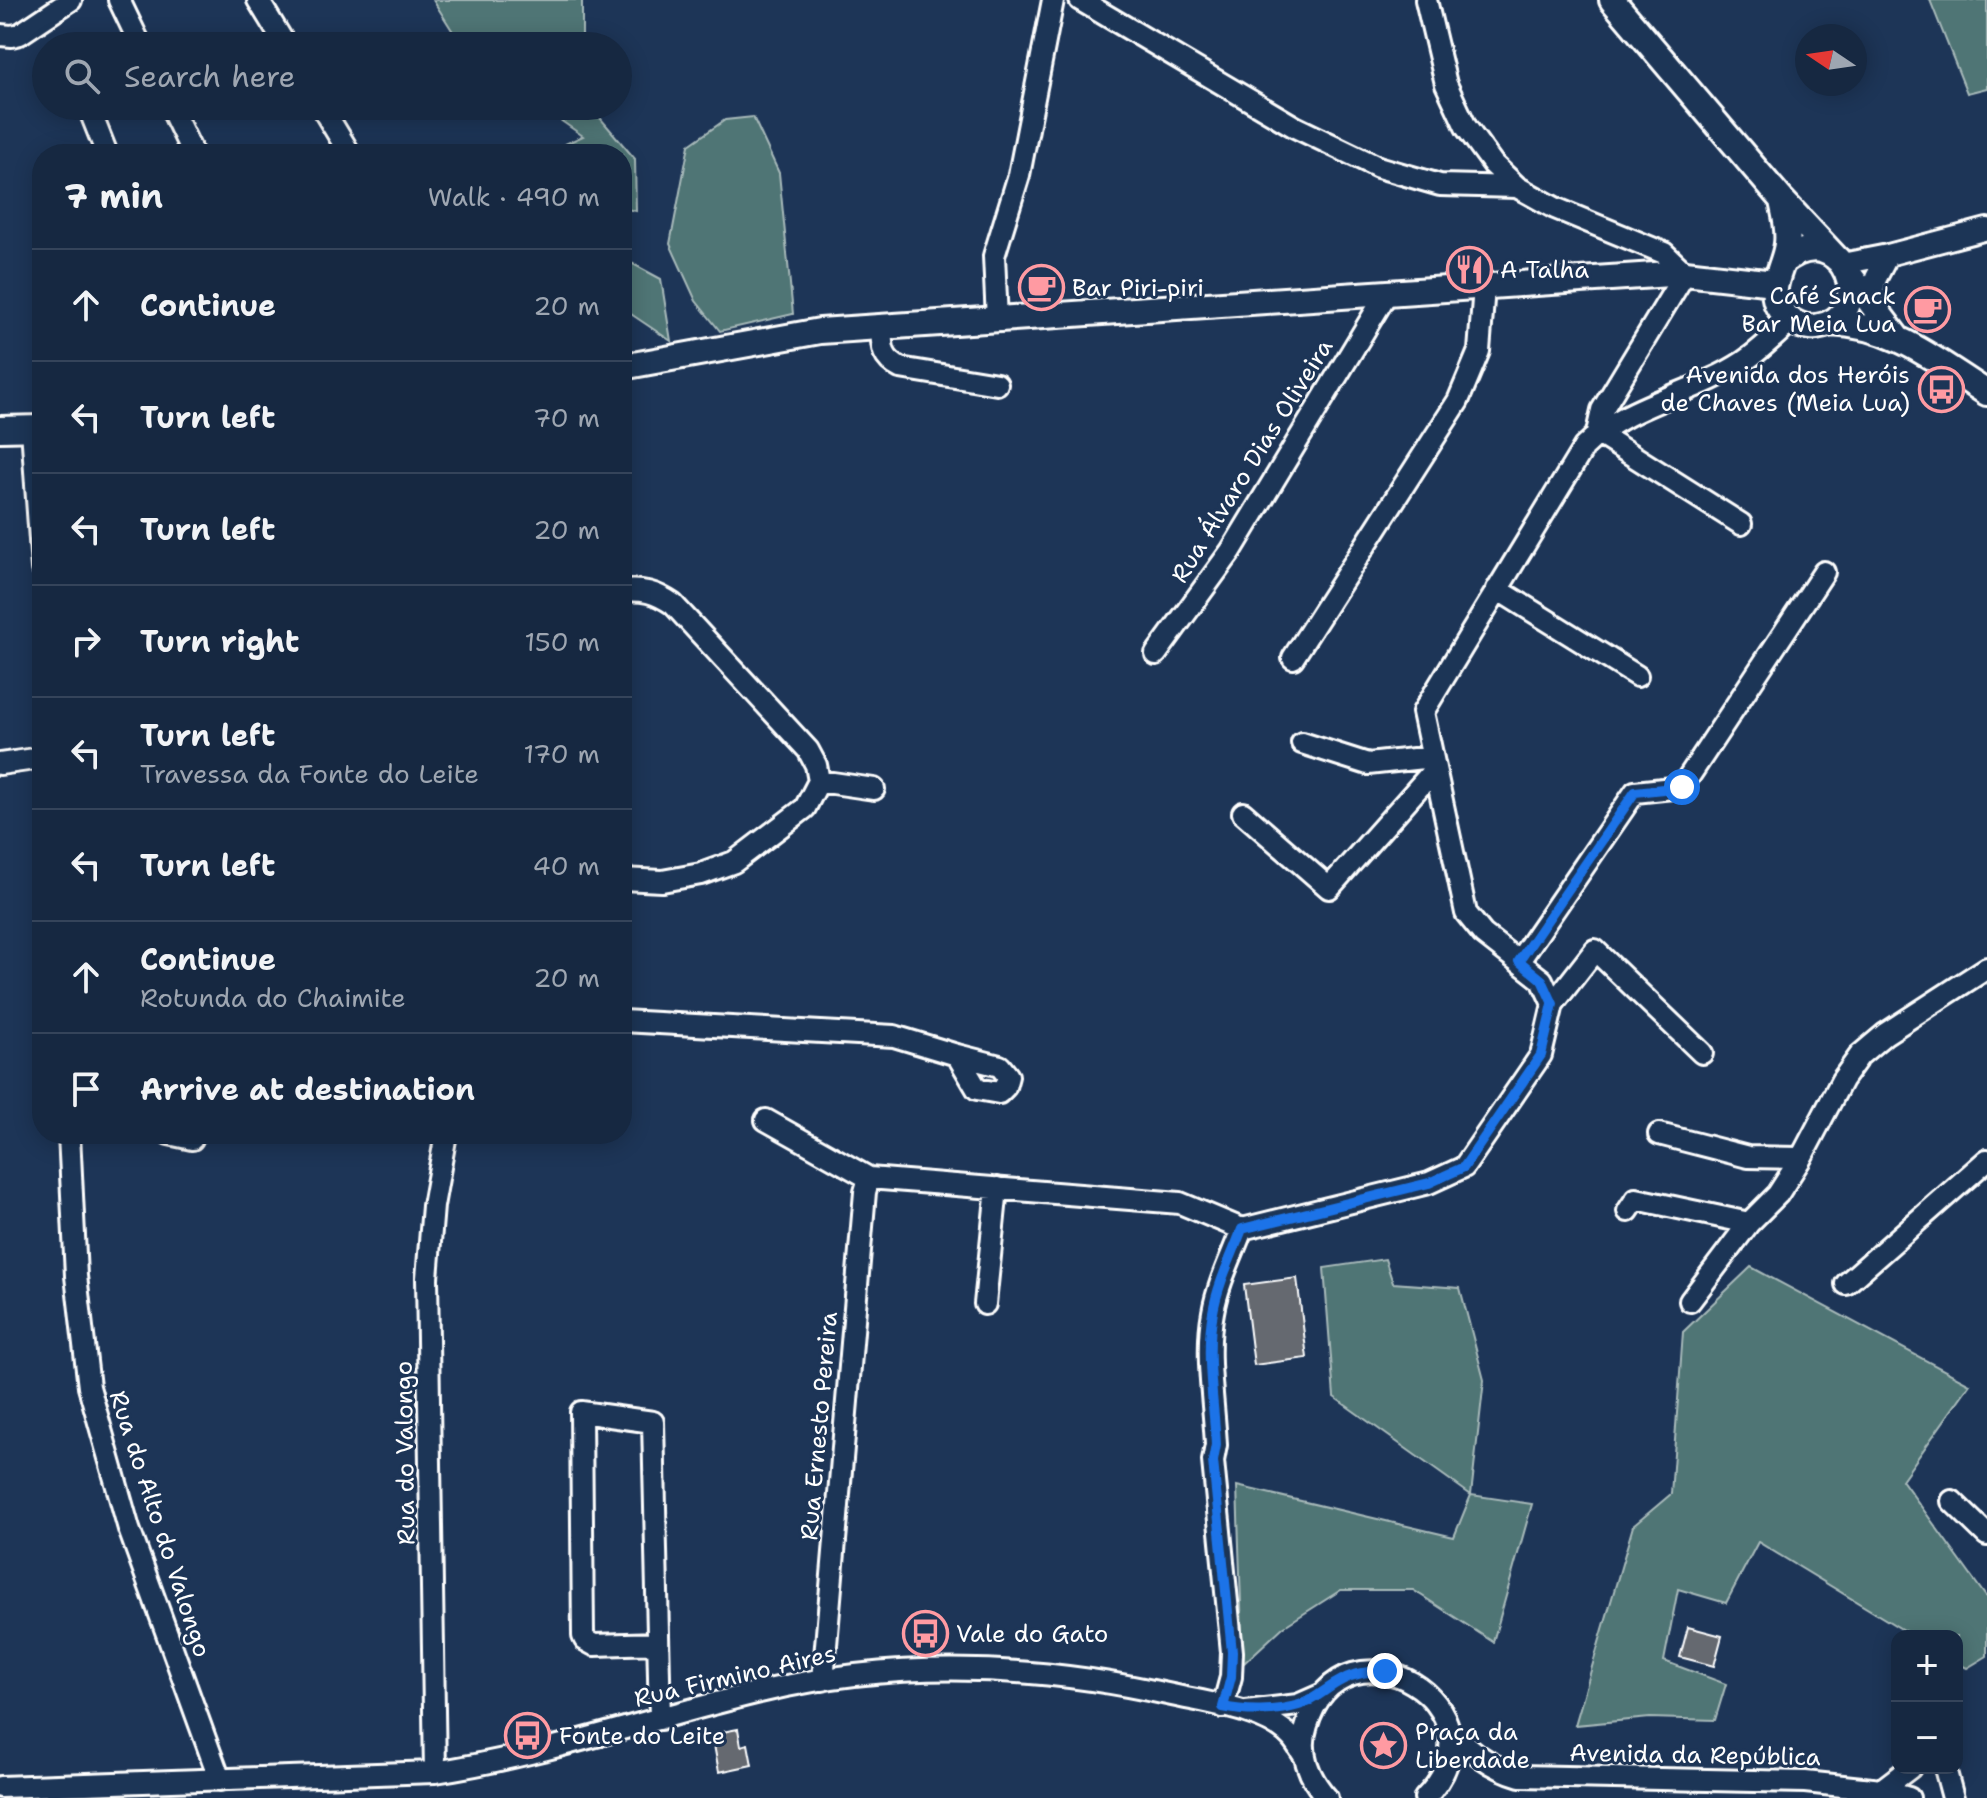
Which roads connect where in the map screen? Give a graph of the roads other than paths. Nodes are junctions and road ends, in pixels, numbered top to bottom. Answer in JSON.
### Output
{"nodes":[{"id":1,"x":71,"y":0,"type":"edge"},
{"id":2,"x":119,"y":0,"type":"edge"},
{"id":3,"x":258,"y":0,"type":"edge"},
{"id":4,"x":1053,"y":0,"type":"edge"},
{"id":5,"x":1080,"y":0,"type":"edge"},
{"id":6,"x":1426,"y":0,"type":"edge"},
{"id":7,"x":1612,"y":0,"type":"edge"},
{"id":8,"x":134,"y":32,"type":"edge"},
{"id":9,"x":277,"y":32,"type":"edge"},
{"id":10,"x":0,"y":35,"type":"edge"},
{"id":11,"x":94,"y":120,"type":"edge"},
{"id":12,"x":177,"y":120,"type":"edge"},
{"id":13,"x":329,"y":120,"type":"edge"},
{"id":14,"x":103,"y":144,"type":"edge"},
{"id":15,"x":188,"y":144,"type":"edge"},
{"id":16,"x":344,"y":144,"type":"edge"},
{"id":17,"x":1517,"y":187,"type":"junction"},
{"id":18,"x":1781,"y":199,"type":"junction"},
{"id":19,"x":1987,"y":229,"type":"edge"},
{"id":20,"x":1888,"y":255,"type":"junction"},
{"id":21,"x":1842,"y":264,"type":"junction"},
{"id":22,"x":1779,"y":272,"type":"junction"},
{"id":23,"x":1685,"y":273,"type":"junction"},
{"id":24,"x":1484,"y":287,"type":"junction"},
{"id":25,"x":1387,"y":293,"type":"junction"},
{"id":26,"x":1870,"y":304,"type":"junction"},
{"id":27,"x":997,"y":320,"type":"junction"},
{"id":28,"x":1791,"y":321,"type":"junction"},
{"id":29,"x":1830,"y":323,"type":"junction"},
{"id":30,"x":881,"y":327,"type":"junction"},
{"id":31,"x":1896,"y":336,"type":"junction"},
{"id":32,"x":632,"y":365,"type":"edge"},
{"id":33,"x":997,"y":384,"type":"dead end"},
{"id":34,"x":1987,"y":393,"type":"edge"},
{"id":35,"x":32,"y":428,"type":"edge"},
{"id":36,"x":0,"y":429,"type":"edge"},
{"id":37,"x":1597,"y":433,"type":"junction"},
{"id":38,"x":1741,"y":524,"type":"dead end"},
{"id":39,"x":1824,"y":572,"type":"dead end"},
{"id":40,"x":1497,"y":589,"type":"junction"},
{"id":41,"x":632,"y":590,"type":"edge"},
{"id":42,"x":1156,"y":654,"type":"dead end"},
{"id":43,"x":1293,"y":658,"type":"dead end"},
{"id":44,"x":1637,"y":676,"type":"dead end"},
{"id":45,"x":1302,"y":743,"type":"dead end"},
{"id":46,"x":32,"y":759,"type":"edge"},
{"id":47,"x":1434,"y":763,"type":"junction"},
{"id":48,"x":0,"y":764,"type":"edge"},
{"id":49,"x":819,"y":781,"type":"junction"},
{"id":50,"x":874,"y":789,"type":"dead end"},
{"id":51,"x":1243,"y":813,"type":"dead end"},
{"id":52,"x":632,"y":880,"type":"edge"},
{"id":53,"x":1519,"y":961,"type":"junction"},
{"id":54,"x":1987,"y":968,"type":"edge"},
{"id":55,"x":1553,"y":1004,"type":"junction"},
{"id":56,"x":632,"y":1022,"type":"edge"},
{"id":57,"x":1702,"y":1053,"type":"dead end"},
{"id":58,"x":957,"y":1055,"type":"dead end"},
{"id":59,"x":766,"y":1120,"type":"dead end"},
{"id":60,"x":1659,"y":1134,"type":"dead end"},
{"id":61,"x":69,"y":1144,"type":"edge"},
{"id":62,"x":444,"y":1144,"type":"edge"},
{"id":63,"x":1801,"y":1158,"type":"junction"},
{"id":64,"x":1987,"y":1160,"type":"edge"},
{"id":65,"x":869,"y":1178,"type":"junction"},
{"id":66,"x":997,"y":1188,"type":"junction"},
{"id":67,"x":1628,"y":1211,"type":"dead end"},
{"id":68,"x":1749,"y":1223,"type":"junction"},
{"id":69,"x":1242,"y":1229,"type":"junction"},
{"id":70,"x":1846,"y":1284,"type":"dead end"},
{"id":71,"x":1690,"y":1301,"type":"dead end"},
{"id":72,"x":985,"y":1304,"type":"dead end"},
{"id":73,"x":1952,"y":1501,"type":"dead end"},
{"id":74,"x":1987,"y":1535,"type":"edge"},
{"id":75,"x":658,"y":1643,"type":"junction"},
{"id":76,"x":823,"y":1680,"type":"junction"},
{"id":77,"x":1324,"y":1694,"type":"junction"},
{"id":78,"x":1233,"y":1709,"type":"junction"},
{"id":79,"x":660,"y":1719,"type":"junction"},
{"id":80,"x":1448,"y":1729,"type":"junction"},
{"id":81,"x":1305,"y":1757,"type":"junction"},
{"id":82,"x":435,"y":1772,"type":"junction"},
{"id":83,"x":1902,"y":1774,"type":"edge"},
{"id":84,"x":1947,"y":1774,"type":"edge"},
{"id":85,"x":220,"y":1780,"type":"junction"},
{"id":86,"x":0,"y":1787,"type":"edge"},
{"id":87,"x":1881,"y":1790,"type":"junction"},
{"id":88,"x":1320,"y":1794,"type":"edge"},
{"id":89,"x":1425,"y":1798,"type":"edge"},
{"id":90,"x":1909,"y":1798,"type":"edge"},
{"id":91,"x":1953,"y":1798,"type":"edge"}],
"edges":[{"from":1,"to":10,"type":"street"},
{"from":2,"to":8,"type":"street"},
{"from":3,"to":9,"type":"street"},
{"from":4,"to":27,"type":"street"},
{"from":5,"to":17,"type":"street"},
{"from":6,"to":17,"type":"street"},
{"from":7,"to":18,"type":"main road"},
{"from":11,"to":14,"type":"street"},
{"from":12,"to":15,"type":"street"},
{"from":13,"to":16,"type":"street"},
{"from":17,"to":23,"type":"street"},
{"from":18,"to":21,"type":"main road"},
{"from":18,"to":22,"type":"main road"},
{"from":19,"to":20,"type":"street"},
{"from":20,"to":21,"type":"street"},
{"from":20,"to":26,"type":"street"},
{"from":21,"to":22,"type":"main road"},
{"from":21,"to":26,"type":"main road"},
{"from":21,"to":29,"type":"main road"},
{"from":22,"to":23,"type":"main road"},
{"from":22,"to":28,"type":"main road"},
{"from":23,"to":24,"type":"main road"},
{"from":23,"to":37,"type":"street"},
{"from":24,"to":25,"type":"main road"},
{"from":24,"to":43,"type":"street"},
{"from":25,"to":27,"type":"main road"},
{"from":25,"to":42,"type":"street","name":"Rua Álvaro Dias Oliveira"},
{"from":26,"to":31,"type":"main road"},
{"from":27,"to":30,"type":"main road"},
{"from":28,"to":29,"type":"main road"},
{"from":28,"to":37,"type":"street"},
{"from":29,"to":31,"type":"main road"},
{"from":30,"to":32,"type":"main road"},
{"from":30,"to":33,"type":"street"},
{"from":31,"to":34,"type":"main road"},
{"from":35,"to":36,"type":"main road"},
{"from":37,"to":38,"type":"street"},
{"from":37,"to":40,"type":"street"},
{"from":39,"to":53,"type":"street"},
{"from":40,"to":44,"type":"street"},
{"from":40,"to":47,"type":"street"},
{"from":41,"to":49,"type":"street"},
{"from":45,"to":47,"type":"street"},
{"from":46,"to":48,"type":"street"},
{"from":47,"to":51,"type":"street"},
{"from":47,"to":53,"type":"street"},
{"from":49,"to":50,"type":"street"},
{"from":49,"to":52,"type":"street"},
{"from":53,"to":55,"type":"street"},
{"from":54,"to":63,"type":"street"},
{"from":55,"to":57,"type":"street"},
{"from":55,"to":69,"type":"street"},
{"from":56,"to":58,"type":"street"},
{"from":59,"to":65,"type":"street"},
{"from":60,"to":63,"type":"street"},
{"from":61,"to":85,"type":"street","name":"Rua do Alto do Valongo"},
{"from":62,"to":82,"type":"street","name":"Rua do Valongo"},
{"from":63,"to":68,"type":"street"},
{"from":64,"to":70,"type":"street"},
{"from":65,"to":66,"type":"street"},
{"from":65,"to":76,"type":"street","name":"Rua Ernesto Pereira"},
{"from":66,"to":69,"type":"street"},
{"from":66,"to":72,"type":"street"},
{"from":67,"to":68,"type":"street"},
{"from":68,"to":71,"type":"street"},
{"from":69,"to":78,"type":"street"},
{"from":73,"to":74,"type":"street"},
{"from":75,"to":75,"type":"street"},
{"from":75,"to":79,"type":"street"},
{"from":76,"to":78,"type":"street","name":"Rua Firmino Aires"},
{"from":76,"to":79,"type":"street","name":"Rua Firmino Aires"},
{"from":77,"to":78,"type":"street"},
{"from":77,"to":80,"type":"street"},
{"from":77,"to":81,"type":"street"},
{"from":78,"to":81,"type":"street"},
{"from":79,"to":82,"type":"street","name":"Rua Firmino Aires"},
{"from":80,"to":87,"type":"street","name":"Avenida da República"},
{"from":80,"to":89,"type":"street"},
{"from":81,"to":88,"type":"street"},
{"from":82,"to":85,"type":"street","name":"Rua Firmino Aires"},
{"from":83,"to":87,"type":"street"},
{"from":84,"to":91,"type":"street"},
{"from":85,"to":86,"type":"street","name":"Rua Firmino Aires"},
{"from":87,"to":90,"type":"street","name":"Avenida da República"}]}
